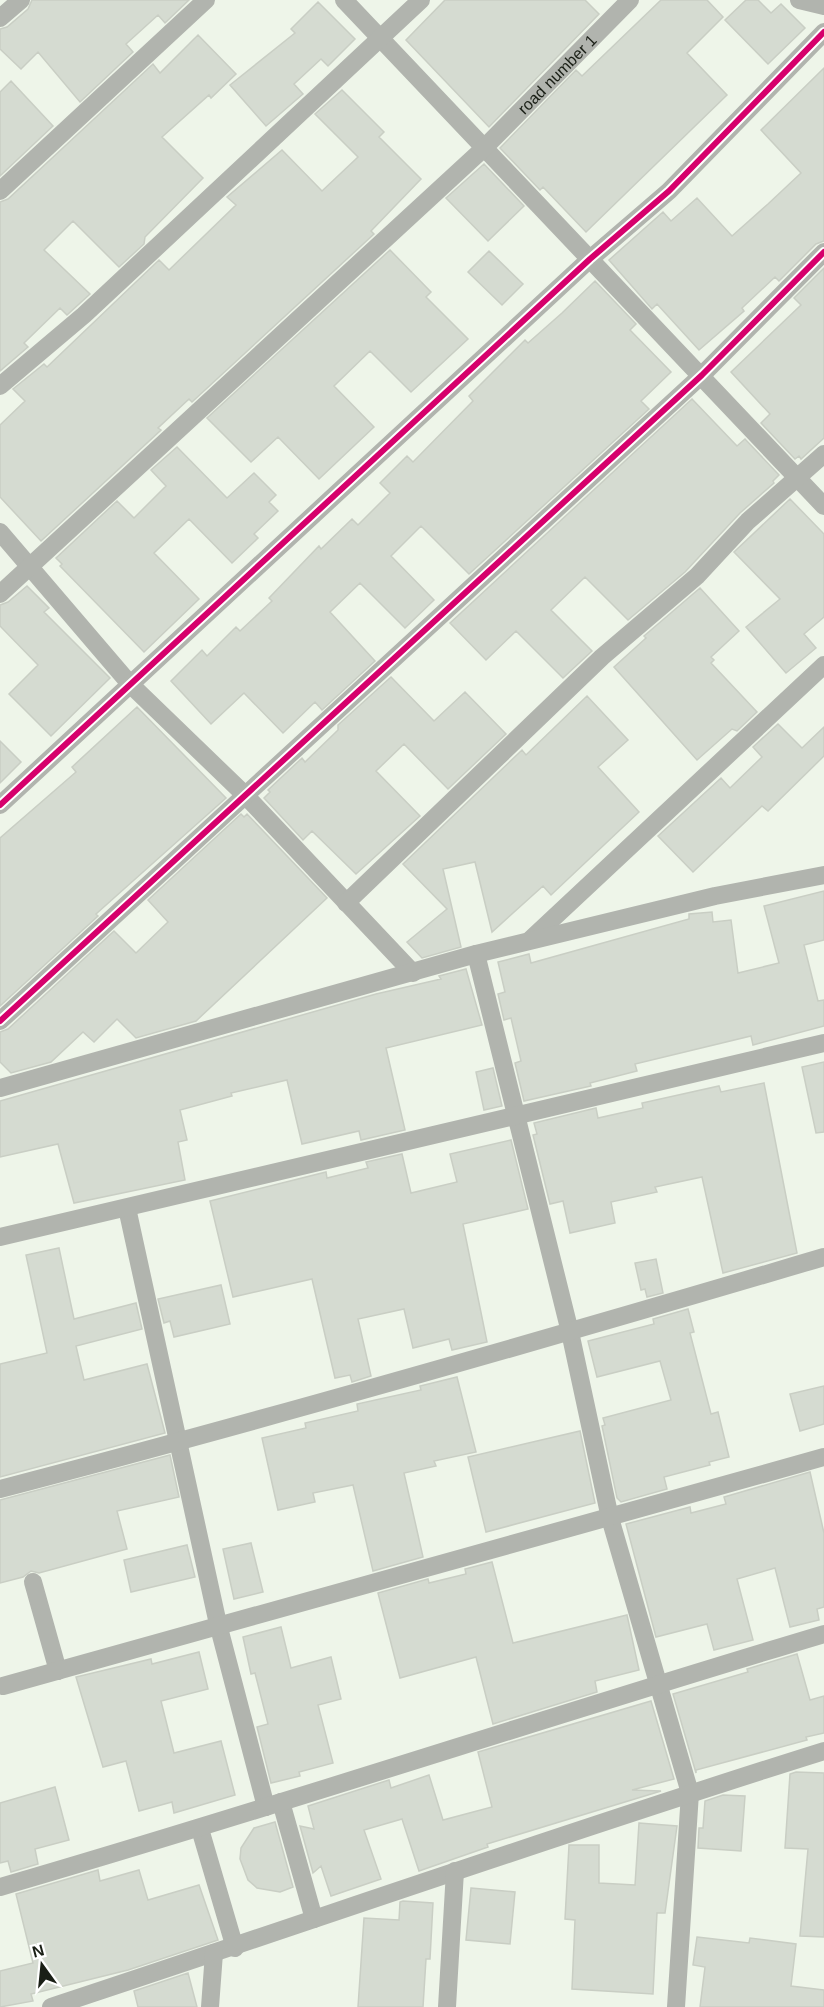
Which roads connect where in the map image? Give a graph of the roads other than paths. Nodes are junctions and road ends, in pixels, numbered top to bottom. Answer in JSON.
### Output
{"nodes":[{"id":1,"x":21,"y":0,"type":"edge"},
{"id":2,"x":206,"y":0,"type":"edge"},
{"id":3,"x":344,"y":0,"type":"edge"},
{"id":4,"x":421,"y":0,"type":"edge"},
{"id":5,"x":630,"y":0,"type":"edge"},
{"id":6,"x":799,"y":0,"type":"edge"},
{"id":7,"x":822,"y":3,"type":"edge"},
{"id":8,"x":0,"y":18,"type":"edge"},
{"id":9,"x":824,"y":32,"type":"edge"},
{"id":10,"x":380,"y":39,"type":"junction"},
{"id":11,"x":483,"y":149,"type":"junction"},
{"id":12,"x":0,"y":191,"type":"edge"},
{"id":13,"x":824,"y":252,"type":"edge"},
{"id":14,"x":590,"y":259,"type":"junction"},
{"id":15,"x":702,"y":375,"type":"junction"},
{"id":16,"x":0,"y":386,"type":"edge"},
{"id":17,"x":824,"y":454,"type":"edge"},
{"id":18,"x":796,"y":478,"type":"junction"},
{"id":19,"x":824,"y":506,"type":"edge"},
{"id":20,"x":0,"y":532,"type":"edge"},
{"id":21,"x":31,"y":566,"type":"junction"},
{"id":22,"x":0,"y":594,"type":"edge"},
{"id":23,"x":824,"y":665,"type":"edge"},
{"id":24,"x":130,"y":684,"type":"junction"},
{"id":25,"x":244,"y":795,"type":"junction"},
{"id":26,"x":0,"y":805,"type":"edge"},
{"id":27,"x":820,"y":874,"type":"edge"},
{"id":28,"x":345,"y":903,"type":"junction"},
{"id":29,"x":530,"y":940,"type":"junction"},
{"id":30,"x":476,"y":954,"type":"junction"},
{"id":31,"x":413,"y":973,"type":"junction"},
{"id":32,"x":0,"y":1021,"type":"edge"},
{"id":33,"x":824,"y":1043,"type":"edge"},
{"id":34,"x":0,"y":1088,"type":"edge"},
{"id":35,"x":518,"y":1117,"type":"junction"},
{"id":36,"x":127,"y":1208,"type":"junction"},
{"id":37,"x":0,"y":1237,"type":"edge"},
{"id":38,"x":824,"y":1257,"type":"edge"},
{"id":39,"x":570,"y":1332,"type":"junction"},
{"id":40,"x":179,"y":1443,"type":"junction"},
{"id":41,"x":824,"y":1457,"type":"edge"},
{"id":42,"x":0,"y":1489,"type":"edge"},
{"id":43,"x":610,"y":1518,"type":"junction"},
{"id":44,"x":33,"y":1582,"type":"dead end"},
{"id":45,"x":218,"y":1624,"type":"junction"},
{"id":46,"x":824,"y":1634,"type":"edge"},
{"id":47,"x":58,"y":1671,"type":"junction"},
{"id":48,"x":659,"y":1683,"type":"junction"},
{"id":49,"x":3,"y":1686,"type":"dead end"},
{"id":50,"x":824,"y":1751,"type":"edge"},
{"id":51,"x":690,"y":1793,"type":"junction"},
{"id":52,"x":274,"y":1805,"type":"junction"},
{"id":53,"x":200,"y":1829,"type":"junction"},
{"id":54,"x":455,"y":1871,"type":"junction"},
{"id":55,"x":0,"y":1887,"type":"edge"},
{"id":56,"x":314,"y":1919,"type":"junction"},
{"id":57,"x":235,"y":1948,"type":"junction"},
{"id":58,"x":214,"y":1953,"type":"junction"},
{"id":59,"x":51,"y":2007,"type":"edge"},
{"id":60,"x":210,"y":2007,"type":"edge"},
{"id":61,"x":447,"y":2007,"type":"edge"},
{"id":62,"x":676,"y":2007,"type":"edge"}],
"edges":[{"from":1,"to":8,"type":"street"},
{"from":2,"to":12,"type":"street"},
{"from":3,"to":10,"type":"street"},
{"from":4,"to":10,"type":"street"},
{"from":5,"to":11,"type":"street","name":"road number 1"},
{"from":6,"to":7,"type":"street"},
{"from":9,"to":14,"type":"street"},
{"from":10,"to":11,"type":"street"},
{"from":10,"to":16,"type":"street"},
{"from":11,"to":14,"type":"street"},
{"from":11,"to":21,"type":"street","name":"road number 1"},
{"from":13,"to":15,"type":"street"},
{"from":14,"to":15,"type":"street"},
{"from":14,"to":24,"type":"street"},
{"from":15,"to":18,"type":"street"},
{"from":15,"to":25,"type":"street"},
{"from":17,"to":18,"type":"street"},
{"from":18,"to":19,"type":"street"},
{"from":18,"to":28,"type":"street"},
{"from":20,"to":21,"type":"street"},
{"from":21,"to":22,"type":"street","name":"road number 1"},
{"from":21,"to":24,"type":"street"},
{"from":23,"to":29,"type":"street"},
{"from":24,"to":25,"type":"street"},
{"from":24,"to":26,"type":"street"},
{"from":25,"to":28,"type":"street"},
{"from":25,"to":32,"type":"street"},
{"from":27,"to":29,"type":"street"},
{"from":28,"to":31,"type":"street"},
{"from":29,"to":30,"type":"street"},
{"from":30,"to":31,"type":"street"},
{"from":30,"to":35,"type":"street"},
{"from":31,"to":34,"type":"street"},
{"from":33,"to":35,"type":"street"},
{"from":35,"to":36,"type":"street"},
{"from":35,"to":39,"type":"street"},
{"from":36,"to":37,"type":"street"},
{"from":36,"to":40,"type":"street"},
{"from":38,"to":39,"type":"street"},
{"from":39,"to":40,"type":"street"},
{"from":39,"to":43,"type":"street"},
{"from":40,"to":42,"type":"street"},
{"from":40,"to":45,"type":"street"},
{"from":41,"to":43,"type":"street"},
{"from":43,"to":45,"type":"street"},
{"from":43,"to":48,"type":"street"},
{"from":44,"to":47,"type":"street"},
{"from":45,"to":47,"type":"street"},
{"from":45,"to":52,"type":"street"},
{"from":46,"to":48,"type":"street"},
{"from":47,"to":49,"type":"street"},
{"from":48,"to":51,"type":"street"},
{"from":48,"to":52,"type":"street"},
{"from":50,"to":51,"type":"street"},
{"from":51,"to":54,"type":"street"},
{"from":51,"to":62,"type":"street"},
{"from":52,"to":53,"type":"street"},
{"from":52,"to":56,"type":"street"},
{"from":53,"to":55,"type":"street"},
{"from":53,"to":57,"type":"street"},
{"from":54,"to":56,"type":"street"},
{"from":54,"to":61,"type":"street"},
{"from":56,"to":57,"type":"street"},
{"from":57,"to":58,"type":"street"},
{"from":58,"to":59,"type":"street"},
{"from":58,"to":60,"type":"street"}]}
